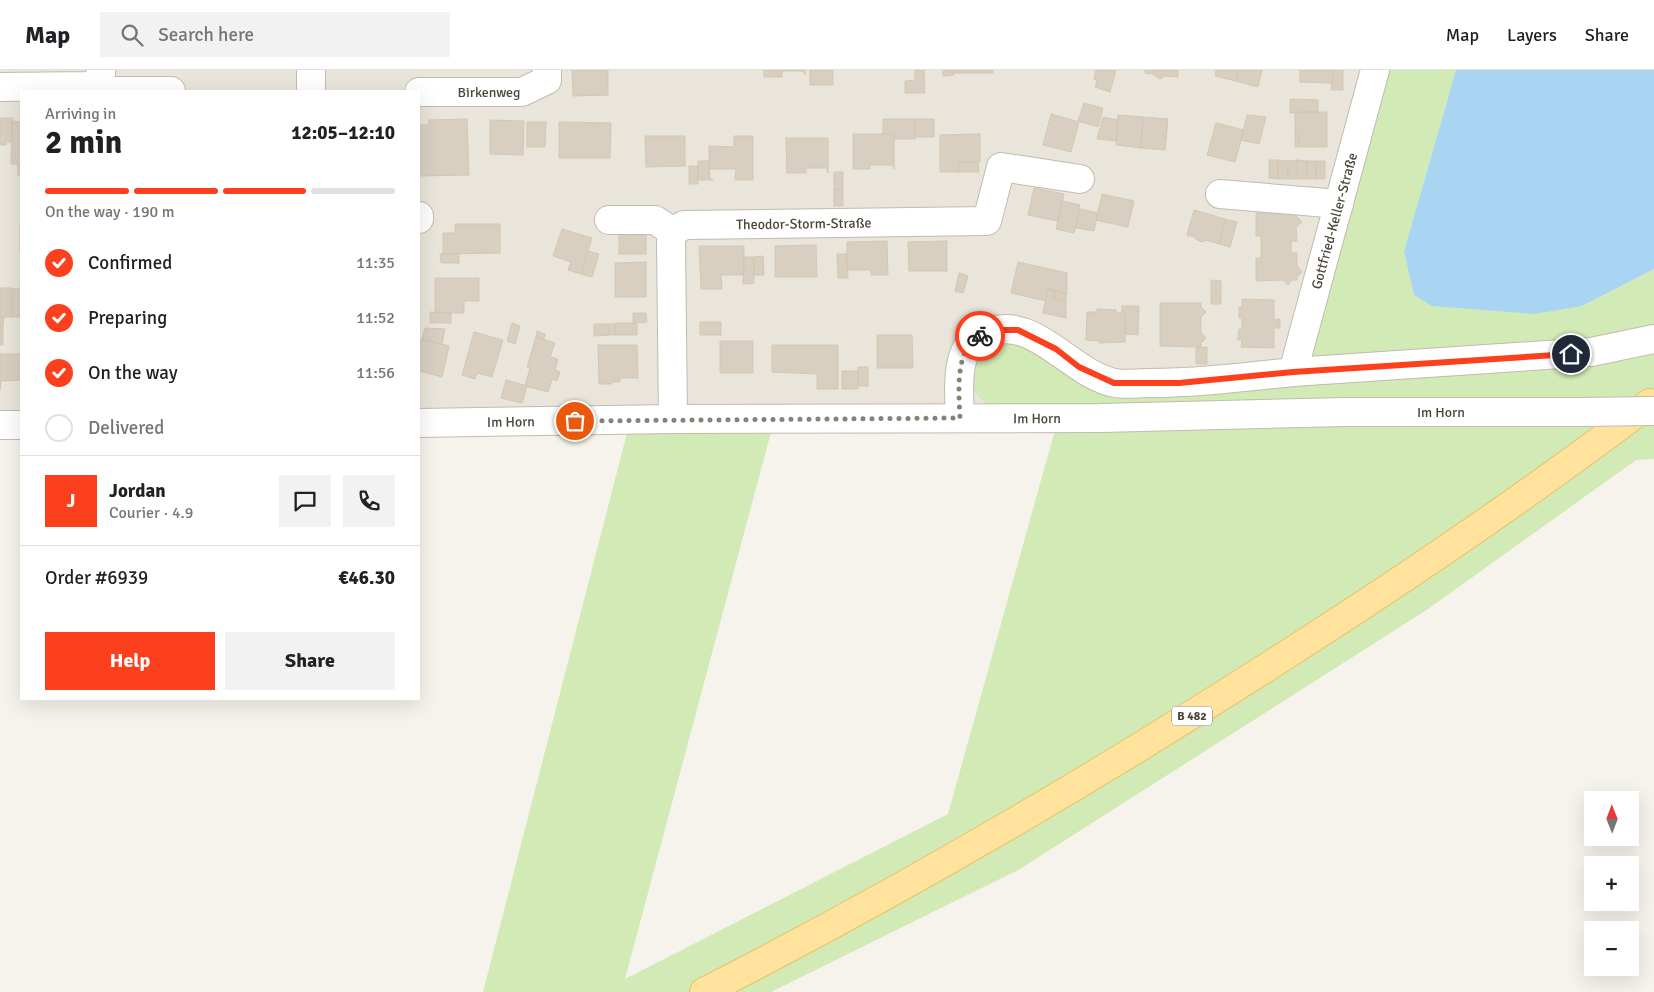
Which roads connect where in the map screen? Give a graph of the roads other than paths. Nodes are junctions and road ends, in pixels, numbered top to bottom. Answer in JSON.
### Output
{"nodes":[{"id":1,"x":311,"y":70,"type":"edge"},
{"id":2,"x":547,"y":70,"type":"edge"},
{"id":3,"x":1375,"y":70,"type":"edge"},
{"id":4,"x":97,"y":78,"type":"edge"},
{"id":5,"x":0,"y":87,"type":"edge"},
{"id":6,"x":107,"y":90,"type":"edge"},
{"id":7,"x":311,"y":90,"type":"edge"},
{"id":8,"x":420,"y":92,"type":"edge"},
{"id":9,"x":1080,"y":179,"type":"dead end"},
{"id":10,"x":1220,"y":194,"type":"dead end"},
{"id":11,"x":1339,"y":204,"type":"junction"},
{"id":12,"x":608,"y":220,"type":"dead end"},
{"id":13,"x":673,"y":232,"type":"junction"},
{"id":14,"x":1654,"y":339,"type":"edge"},
{"id":15,"x":1293,"y":372,"type":"junction"},
{"id":16,"x":1654,"y":400,"type":"edge"},
{"id":17,"x":1654,"y":411,"type":"edge"},
{"id":18,"x":960,"y":418,"type":"junction"},
{"id":19,"x":673,"y":419,"type":"junction"},
{"id":20,"x":420,"y":423,"type":"edge"},
{"id":21,"x":0,"y":425,"type":"edge"},
{"id":22,"x":20,"y":425,"type":"edge"},
{"id":23,"x":704,"y":992,"type":"edge"}],
"edges":[{"from":1,"to":7,"type":"street"},
{"from":2,"to":8,"type":"street","name":"Birkenweg"},
{"from":3,"to":11,"type":"street","name":"Gottfried-Keller-Straße"},
{"from":4,"to":5,"type":"street"},
{"from":4,"to":6,"type":"street"},
{"from":9,"to":13,"type":"street","name":"Theodor-Storm-Straße"},
{"from":10,"to":11,"type":"street"},
{"from":11,"to":15,"type":"street","name":"Gottfried-Keller-Straße"},
{"from":12,"to":13,"type":"street"},
{"from":13,"to":19,"type":"street"},
{"from":14,"to":15,"type":"street"},
{"from":15,"to":18,"type":"street"},
{"from":16,"to":23,"type":"main road","number":"B 482"},
{"from":17,"to":18,"type":"street","name":"Im Horn","bridge":true},
{"from":18,"to":19,"type":"street","name":"Im Horn"},
{"from":19,"to":20,"type":"street","name":"Im Horn"},
{"from":21,"to":22,"type":"street"}]}
